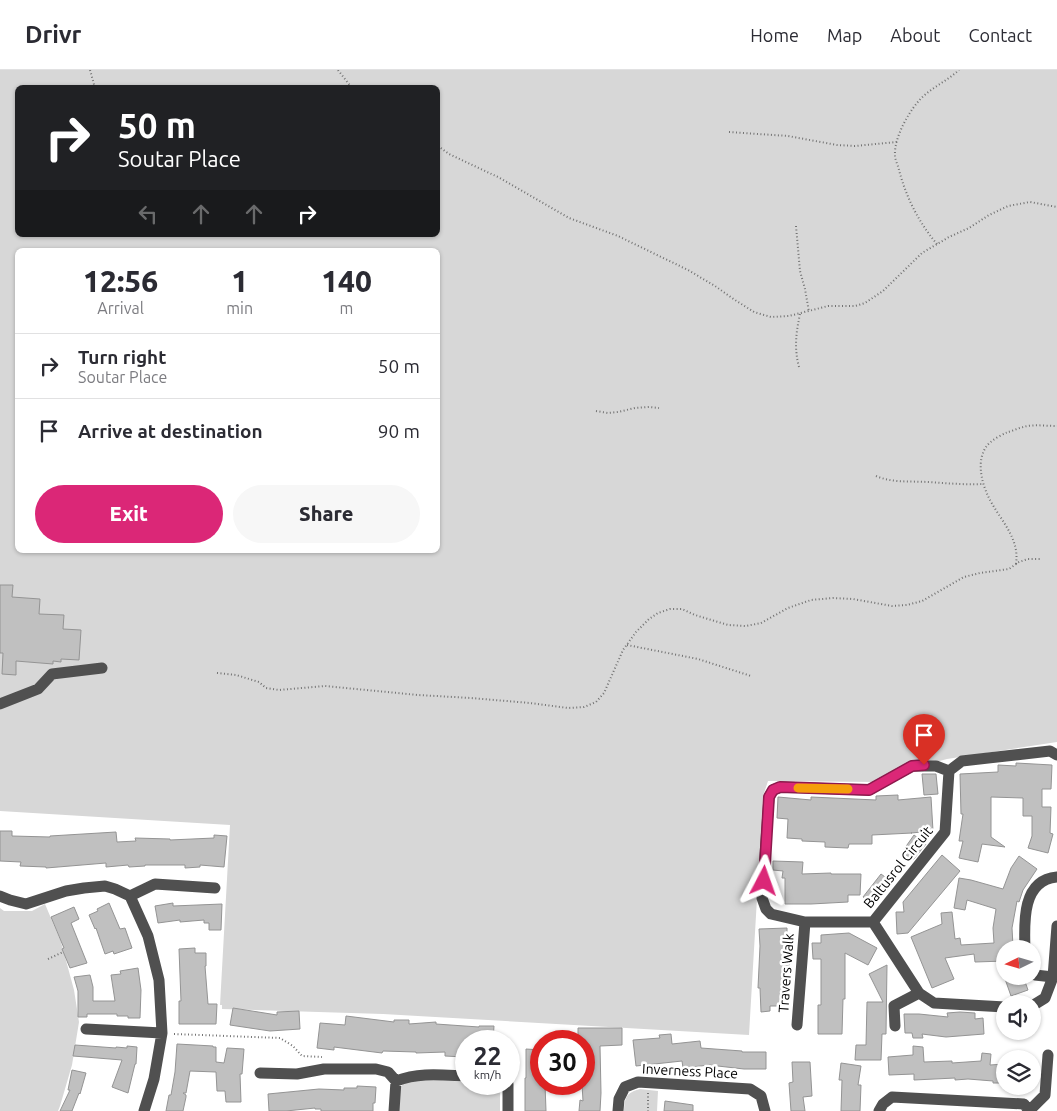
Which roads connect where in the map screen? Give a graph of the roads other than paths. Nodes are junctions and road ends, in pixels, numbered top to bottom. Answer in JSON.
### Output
{"nodes":[{"id":1,"x":102,"y":668,"type":"dead end"},
{"id":2,"x":0,"y":704,"type":"edge"},
{"id":3,"x":1057,"y":755,"type":"edge"},
{"id":4,"x":949,"y":771,"type":"junction"},
{"id":5,"x":1057,"y":877,"type":"edge"},
{"id":6,"x":215,"y":888,"type":"dead end"},
{"id":7,"x":0,"y":896,"type":"edge"},
{"id":8,"x":130,"y":896,"type":"junction"},
{"id":9,"x":804,"y":922,"type":"junction"},
{"id":10,"x":873,"y":922,"type":"junction"},
{"id":11,"x":1057,"y":926,"type":"edge"},
{"id":12,"x":1025,"y":940,"type":"edge"},
{"id":13,"x":1056,"y":949,"type":"edge"},
{"id":14,"x":1041,"y":976,"type":"edge"},
{"id":15,"x":1054,"y":977,"type":"junction"},
{"id":16,"x":919,"y":992,"type":"junction"},
{"id":17,"x":1041,"y":1000,"type":"edge"},
{"id":18,"x":996,"y":1006,"type":"edge"},
{"id":19,"x":797,"y":1025,"type":"dead end"},
{"id":20,"x":895,"y":1026,"type":"dead end"},
{"id":21,"x":86,"y":1029,"type":"dead end"},
{"id":22,"x":162,"y":1033,"type":"junction"},
{"id":23,"x":1048,"y":1055,"type":"dead end"},
{"id":24,"x":260,"y":1073,"type":"dead end"},
{"id":25,"x":455,"y":1076,"type":"edge"},
{"id":26,"x":396,"y":1081,"type":"junction"},
{"id":27,"x":508,"y":1095,"type":"edge"},
{"id":28,"x":144,"y":1111,"type":"edge"},
{"id":29,"x":394,"y":1111,"type":"edge"},
{"id":30,"x":508,"y":1111,"type":"edge"},
{"id":31,"x":618,"y":1111,"type":"edge"},
{"id":32,"x":765,"y":1111,"type":"edge"},
{"id":33,"x":880,"y":1111,"type":"edge"},
{"id":34,"x":1029,"y":1111,"type":"edge"}],
"edges":[{"from":1,"to":2,"type":"street"},
{"from":3,"to":4,"type":"street"},
{"from":4,"to":9,"type":"street"},
{"from":4,"to":10,"type":"street","name":"Baltusrol Circuit"},
{"from":5,"to":12,"type":"street"},
{"from":6,"to":8,"type":"street"},
{"from":7,"to":8,"type":"street"},
{"from":8,"to":22,"type":"street"},
{"from":9,"to":10,"type":"street"},
{"from":9,"to":19,"type":"street","name":"Travers Walk"},
{"from":10,"to":16,"type":"street","name":"Baltusrol Circuit"},
{"from":11,"to":13,"type":"street"},
{"from":13,"to":15,"type":"street"},
{"from":14,"to":15,"type":"street"},
{"from":15,"to":17,"type":"street"},
{"from":16,"to":18,"type":"street","name":"Baltusrol Circuit"},
{"from":16,"to":20,"type":"street"},
{"from":21,"to":22,"type":"street"},
{"from":22,"to":28,"type":"street"},
{"from":23,"to":34,"type":"street"},
{"from":24,"to":26,"type":"street"},
{"from":25,"to":26,"type":"street"},
{"from":26,"to":29,"type":"street"},
{"from":27,"to":30,"type":"street"},
{"from":31,"to":32,"type":"street","name":"Inverness Place"},
{"from":33,"to":34,"type":"street"}]}
